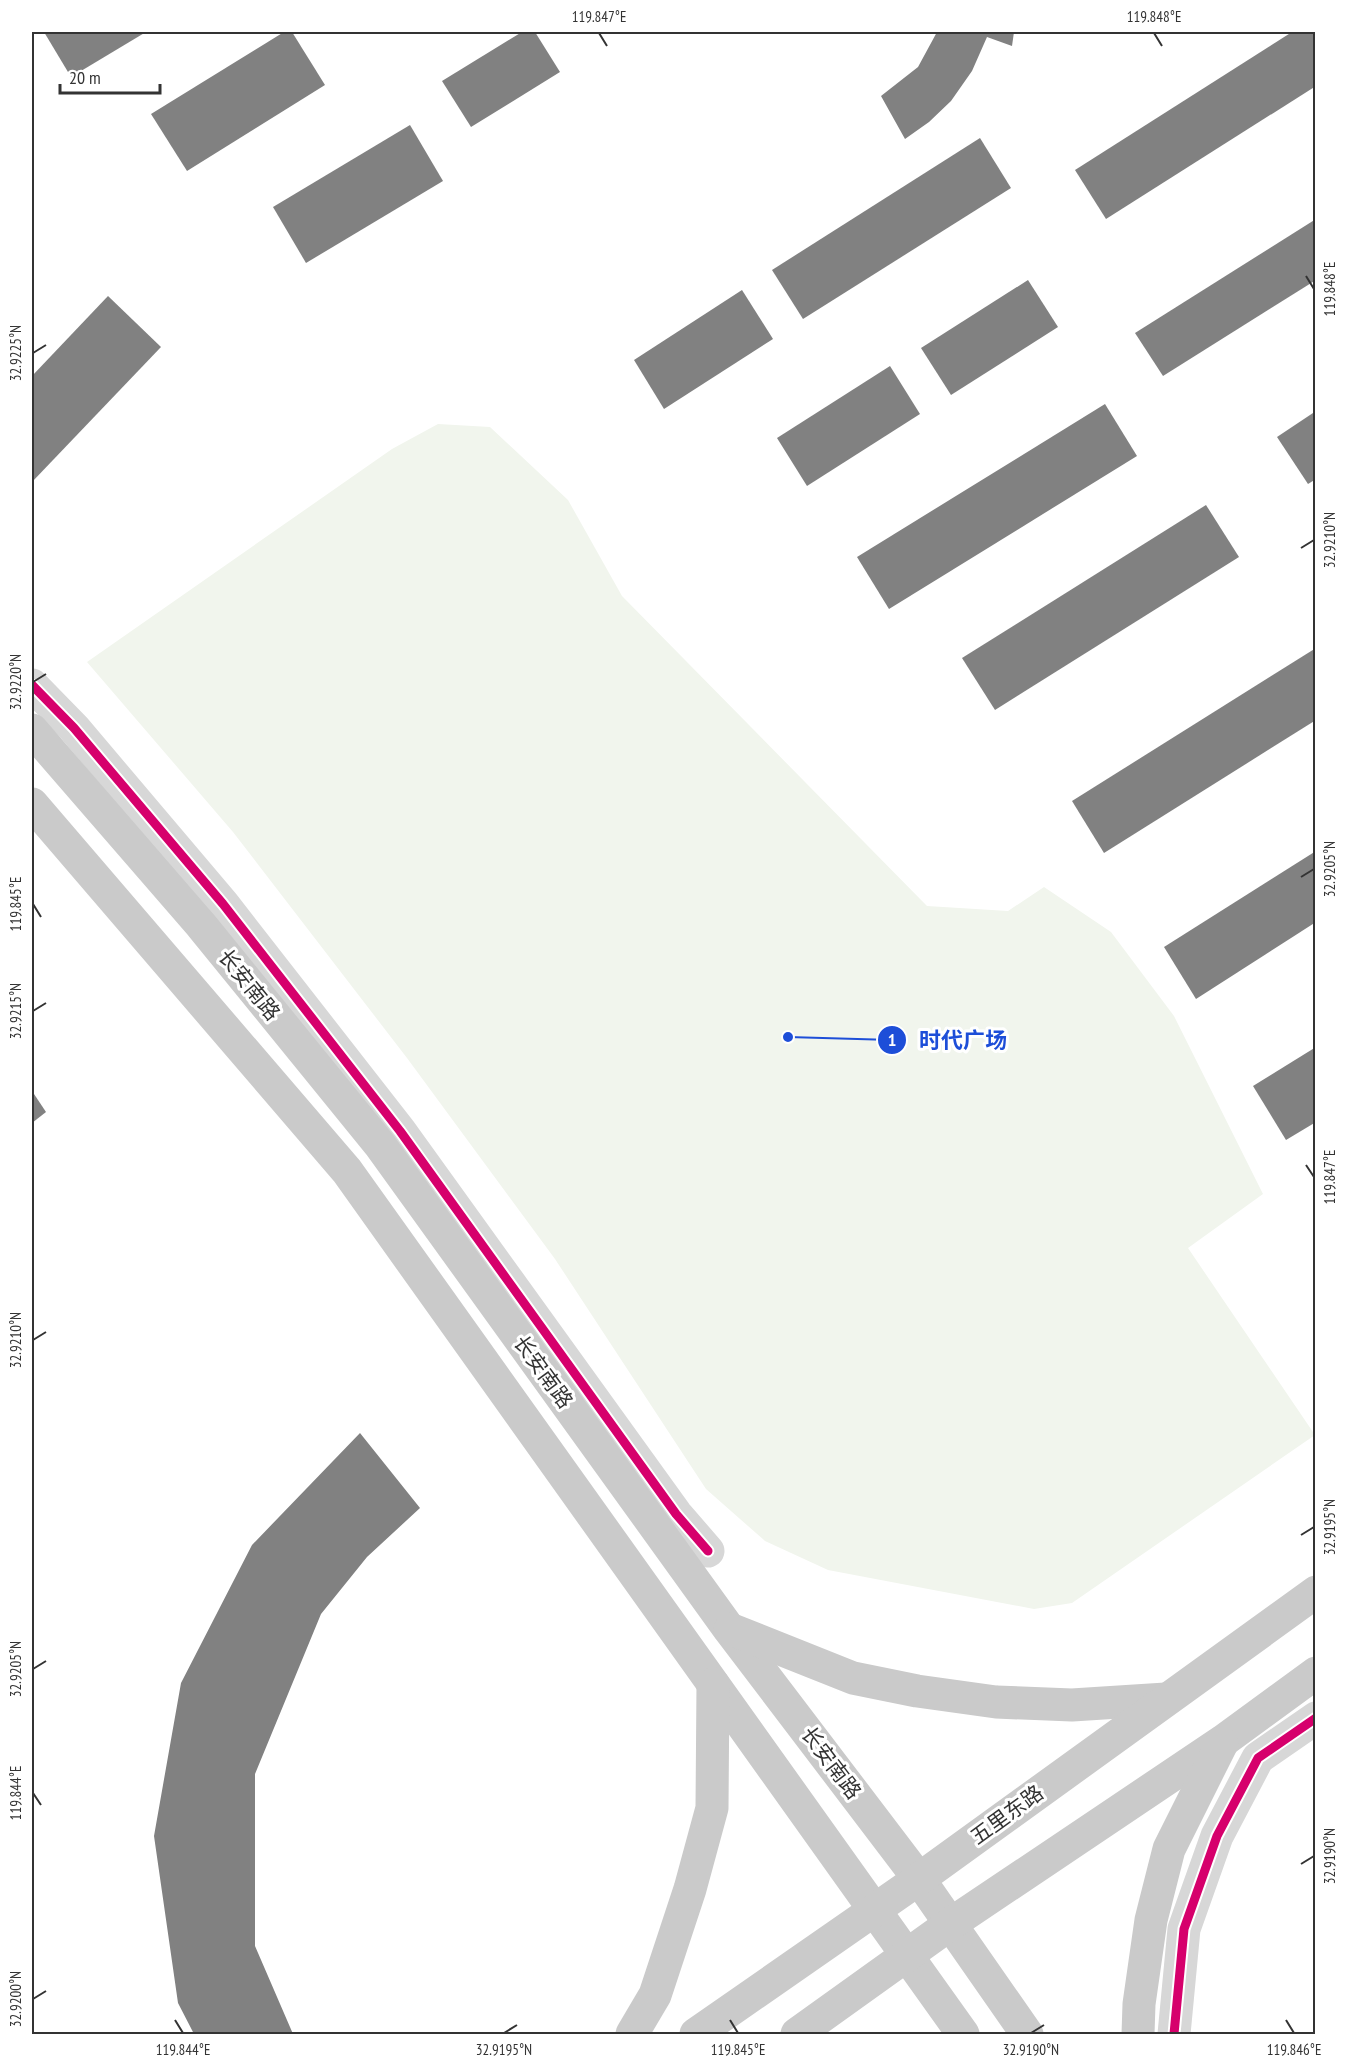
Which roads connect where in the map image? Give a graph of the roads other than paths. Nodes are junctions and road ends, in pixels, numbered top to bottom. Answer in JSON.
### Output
{"nodes":[{"id":1,"x":32,"y":685,"type":"edge"},
{"id":2,"x":32,"y":730,"type":"edge"},
{"id":3,"x":32,"y":804,"type":"edge"},
{"id":4,"x":708,"y":1551,"type":"dead end"},
{"id":5,"x":1316,"y":1592,"type":"edge"},
{"id":6,"x":729,"y":1629,"type":"junction"},
{"id":7,"x":1316,"y":1673,"type":"edge"},
{"id":8,"x":713,"y":1684,"type":"junction"},
{"id":9,"x":1166,"y":1699,"type":"junction"},
{"id":10,"x":1316,"y":1718,"type":"edge"},
{"id":11,"x":1223,"y":1741,"type":"junction"},
{"id":12,"x":919,"y":1879,"type":"junction"},
{"id":13,"x":873,"y":1911,"type":"junction"},
{"id":14,"x":949,"y":1925,"type":"junction"},
{"id":15,"x":906,"y":1956,"type":"junction"},
{"id":16,"x":632,"y":2034,"type":"edge"},
{"id":17,"x":696,"y":2034,"type":"edge"},
{"id":18,"x":797,"y":2034,"type":"edge"},
{"id":19,"x":963,"y":2034,"type":"edge"},
{"id":20,"x":1027,"y":2034,"type":"edge"},
{"id":21,"x":1138,"y":2034,"type":"edge"},
{"id":22,"x":1174,"y":2034,"type":"edge"}],
"edges":[{"from":1,"to":4,"type":"street"},
{"from":2,"to":6,"type":"main road","name":"长安南路"},
{"from":3,"to":8,"type":"main road","name":"长安南路"},
{"from":5,"to":9,"type":"main road","name":"五里东路"},
{"from":6,"to":9,"type":"main road"},
{"from":6,"to":12,"type":"main road","name":"长安南路"},
{"from":7,"to":11,"type":"main road"},
{"from":8,"to":13,"type":"main road","name":"长安南路"},
{"from":8,"to":16,"type":"main road"},
{"from":9,"to":12,"type":"main road","name":"五里东路"},
{"from":10,"to":22,"type":"street"},
{"from":11,"to":14,"type":"main road"},
{"from":11,"to":21,"type":"main road"},
{"from":12,"to":13,"type":"main road","name":"五里东路"},
{"from":12,"to":14,"type":"main road","name":"长安南路"},
{"from":13,"to":15,"type":"main road","name":"长安南路"},
{"from":13,"to":17,"type":"main road","name":"五里东路"},
{"from":14,"to":15,"type":"main road"},
{"from":14,"to":20,"type":"main road","name":"长安南路"},
{"from":15,"to":18,"type":"main road"},
{"from":15,"to":19,"type":"main road","name":"长安南路"}]}
